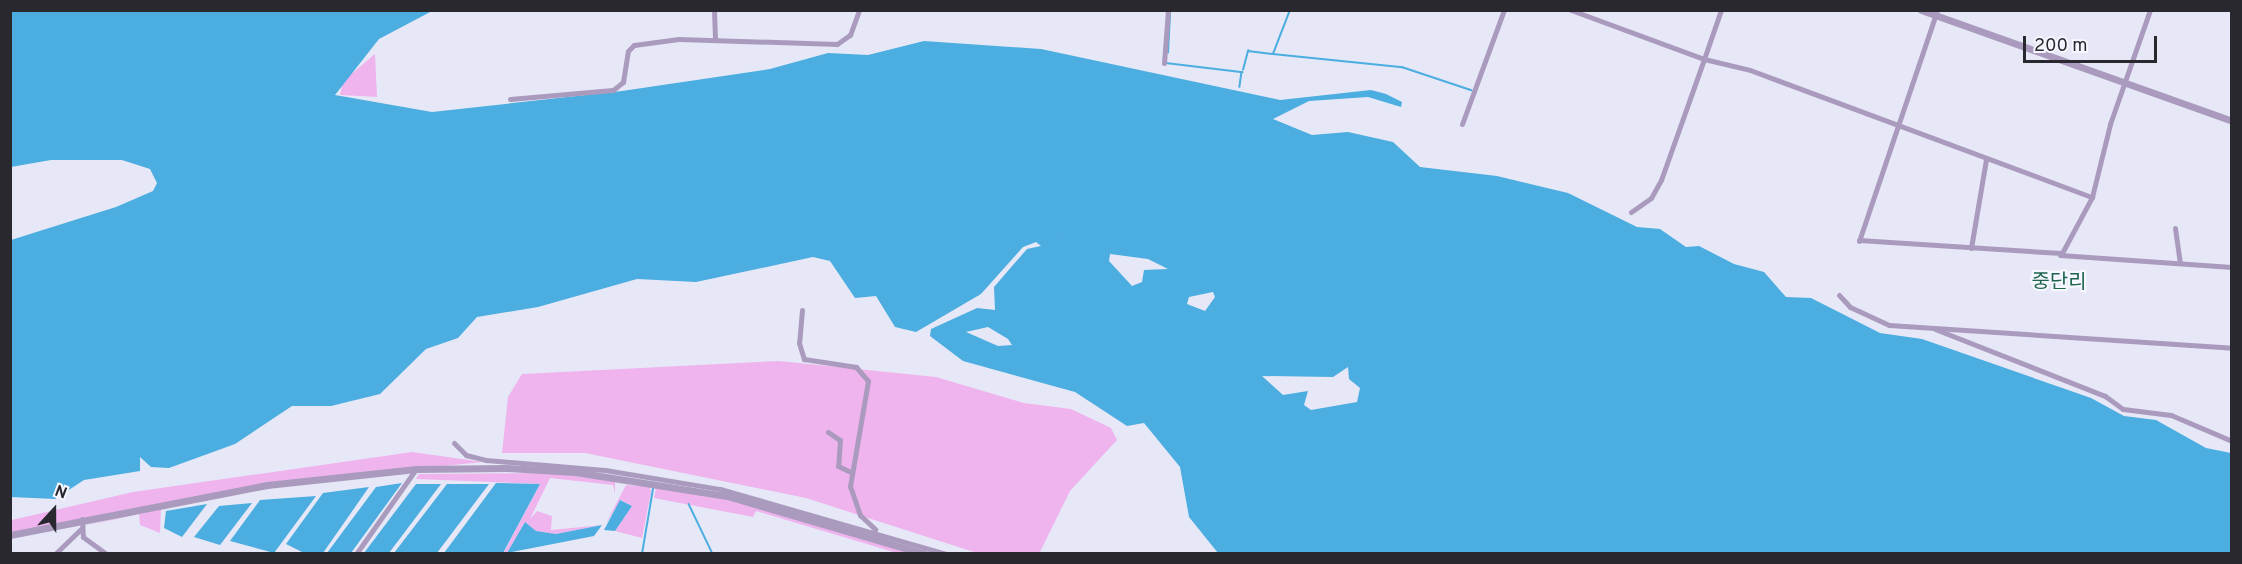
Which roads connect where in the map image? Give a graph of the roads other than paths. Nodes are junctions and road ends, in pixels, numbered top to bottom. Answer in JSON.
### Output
{"nodes":[{"id":1,"x":714,"y":10,"type":"edge"},
{"id":2,"x":859,"y":10,"type":"edge"},
{"id":3,"x":1168,"y":10,"type":"edge"},
{"id":4,"x":1504,"y":10,"type":"edge"},
{"id":5,"x":1570,"y":10,"type":"edge"},
{"id":6,"x":1721,"y":10,"type":"edge"},
{"id":7,"x":1921,"y":10,"type":"edge"},
{"id":8,"x":2150,"y":10,"type":"edge"},
{"id":9,"x":1936,"y":13,"type":"edge"},
{"id":10,"x":715,"y":40,"type":"junction"},
{"id":11,"x":1704,"y":59,"type":"junction"},
{"id":12,"x":1164,"y":63,"type":"dead end"},
{"id":13,"x":2124,"y":82,"type":"junction"},
{"id":14,"x":510,"y":99,"type":"dead end"},
{"id":15,"x":2232,"y":121,"type":"edge"},
{"id":16,"x":1462,"y":124,"type":"dead end"},
{"id":17,"x":1896,"y":127,"type":"junction"},
{"id":18,"x":1986,"y":159,"type":"junction"},
{"id":19,"x":2092,"y":197,"type":"junction"},
{"id":20,"x":1631,"y":212,"type":"dead end"},
{"id":21,"x":2175,"y":228,"type":"dead end"},
{"id":22,"x":1971,"y":248,"type":"junction"},
{"id":23,"x":2058,"y":255,"type":"junction"},
{"id":24,"x":2180,"y":263,"type":"junction"},
{"id":25,"x":2232,"y":267,"type":"edge"},
{"id":26,"x":1839,"y":295,"type":"dead end"},
{"id":27,"x":802,"y":310,"type":"dead end"},
{"id":28,"x":1934,"y":328,"type":"junction"},
{"id":29,"x":2232,"y":348,"type":"edge"},
{"id":30,"x":828,"y":432,"type":"dead end"},
{"id":31,"x":2232,"y":441,"type":"edge"},
{"id":32,"x":454,"y":443,"type":"dead end"},
{"id":33,"x":416,"y":469,"type":"junction"},
{"id":34,"x":851,"y":472,"type":"junction"},
{"id":35,"x":82,"y":519,"type":"junction"},
{"id":36,"x":81,"y":529,"type":"junction"},
{"id":37,"x":881,"y":533,"type":"junction"},
{"id":38,"x":10,"y":535,"type":"edge"},
{"id":39,"x":55,"y":554,"type":"edge"},
{"id":40,"x":106,"y":554,"type":"edge"},
{"id":41,"x":356,"y":554,"type":"edge"},
{"id":42,"x":925,"y":554,"type":"edge"},
{"id":43,"x":947,"y":554,"type":"edge"}],
"edges":[{"from":1,"to":10,"type":"street"},
{"from":2,"to":10,"type":"street"},
{"from":3,"to":12,"type":"street"},
{"from":4,"to":16,"type":"street"},
{"from":5,"to":11,"type":"street"},
{"from":6,"to":11,"type":"street"},
{"from":7,"to":9,"type":"street"},
{"from":8,"to":13,"type":"street"},
{"from":9,"to":13,"type":"street"},
{"from":9,"to":17,"type":"street"},
{"from":10,"to":14,"type":"street"},
{"from":11,"to":17,"type":"street"},
{"from":11,"to":20,"type":"street"},
{"from":13,"to":15,"type":"street"},
{"from":13,"to":19,"type":"street"},
{"from":17,"to":18,"type":"street"},
{"from":17,"to":22,"type":"street"},
{"from":18,"to":19,"type":"street"},
{"from":18,"to":22,"type":"street"},
{"from":19,"to":23,"type":"street"},
{"from":21,"to":24,"type":"street"},
{"from":22,"to":23,"type":"street"},
{"from":23,"to":24,"type":"street"},
{"from":24,"to":25,"type":"street"},
{"from":26,"to":28,"type":"street"},
{"from":27,"to":34,"type":"street"},
{"from":28,"to":29,"type":"street"},
{"from":28,"to":31,"type":"street"},
{"from":30,"to":34,"type":"street"},
{"from":32,"to":37,"type":"street"},
{"from":33,"to":35,"type":"street"},
{"from":33,"to":41,"type":"street"},
{"from":33,"to":42,"type":"street"},
{"from":34,"to":37,"type":"street"},
{"from":35,"to":36,"type":"street"},
{"from":35,"to":38,"type":"street"},
{"from":36,"to":39,"type":"street"},
{"from":36,"to":40,"type":"street"},
{"from":37,"to":43,"type":"street"}]}
